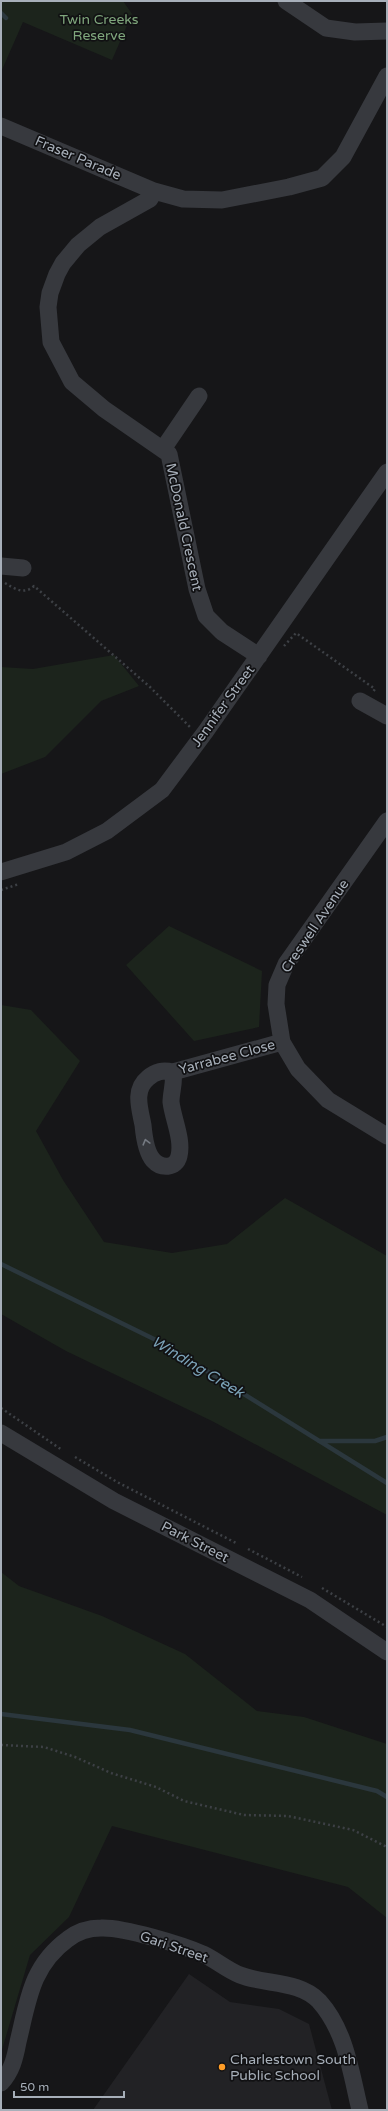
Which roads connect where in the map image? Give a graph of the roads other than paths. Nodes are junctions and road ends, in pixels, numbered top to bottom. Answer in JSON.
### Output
{"nodes":[{"id":1,"x":286,"y":1,"type":"edge"},
{"id":2,"x":387,"y":32,"type":"edge"},
{"id":3,"x":387,"y":76,"type":"edge"},
{"id":4,"x":1,"y":126,"type":"edge"},
{"id":5,"x":154,"y":191,"type":"junction"},
{"id":6,"x":199,"y":396,"type":"dead end"},
{"id":7,"x":163,"y":449,"type":"junction"},
{"id":8,"x":387,"y":472,"type":"edge"},
{"id":9,"x":1,"y":566,"type":"edge"},
{"id":10,"x":23,"y":568,"type":"dead end"},
{"id":11,"x":259,"y":656,"type":"junction"},
{"id":12,"x":360,"y":701,"type":"dead end"},
{"id":13,"x":387,"y":716,"type":"edge"},
{"id":14,"x":387,"y":821,"type":"edge"},
{"id":15,"x":1,"y":872,"type":"edge"},
{"id":16,"x":282,"y":1042,"type":"junction"},
{"id":17,"x":173,"y":1072,"type":"junction"},
{"id":18,"x":387,"y":1136,"type":"edge"},
{"id":19,"x":1,"y":1433,"type":"edge"},
{"id":20,"x":387,"y":1652,"type":"edge"},
{"id":21,"x":1,"y":2083,"type":"edge"},
{"id":22,"x":360,"y":2110,"type":"edge"}],
"edges":[{"from":1,"to":2,"type":"street"},
{"from":3,"to":5,"type":"street"},
{"from":4,"to":5,"type":"street","name":"Fraser Parade"},
{"from":5,"to":7,"type":"street","name":"McDonald Crescent"},
{"from":6,"to":7,"type":"street"},
{"from":7,"to":11,"type":"street","name":"McDonald Crescent"},
{"from":8,"to":11,"type":"street","name":"Jennifer Street"},
{"from":9,"to":10,"type":"street"},
{"from":11,"to":15,"type":"street","name":"Jennifer Street"},
{"from":12,"to":13,"type":"street"},
{"from":14,"to":16,"type":"street","name":"Creswell Avenue"},
{"from":16,"to":17,"type":"street","name":"Yarrabee Close"},
{"from":16,"to":18,"type":"street","name":"Creswell Avenue"},
{"from":17,"to":17,"type":"street","name":"Yarrabee Close","one_way":true},
{"from":19,"to":20,"type":"street","name":"Park Street"},
{"from":21,"to":22,"type":"street","name":"Gari Street"}]}
